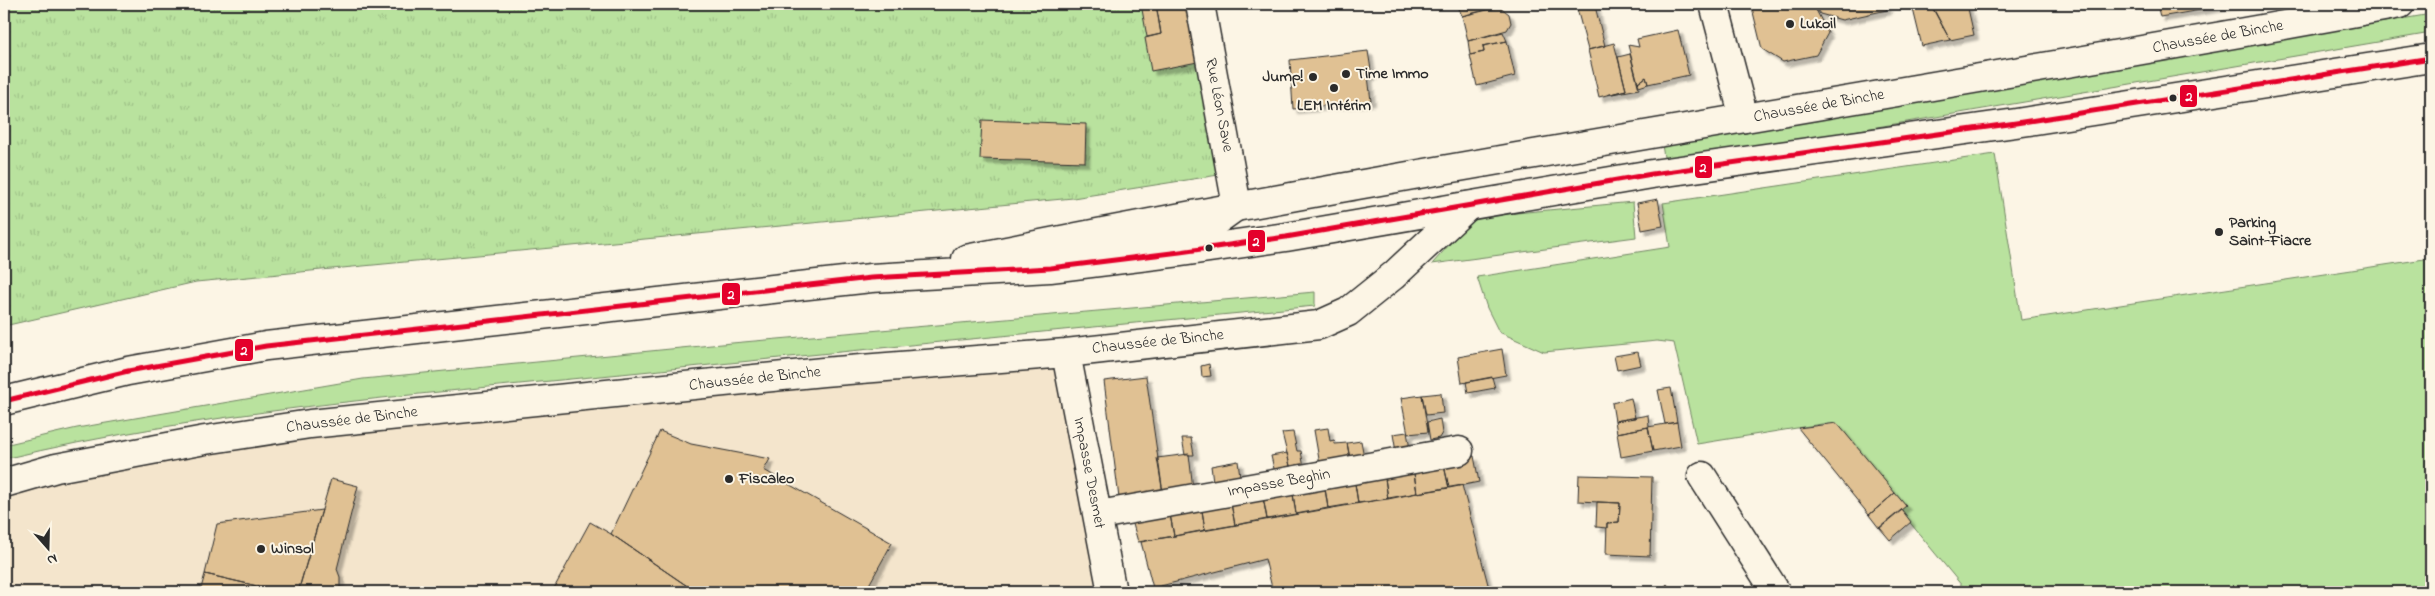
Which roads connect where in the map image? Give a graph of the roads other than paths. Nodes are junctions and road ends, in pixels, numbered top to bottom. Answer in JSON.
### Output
{"nodes":[{"id":1,"x":1200,"y":4,"type":"edge"},
{"id":2,"x":1714,"y":4,"type":"edge"},
{"id":3,"x":2400,"y":4,"type":"edge"},
{"id":4,"x":2431,"y":58,"type":"edge"},
{"id":5,"x":1744,"y":118,"type":"junction"},
{"id":6,"x":1237,"y":206,"type":"junction"},
{"id":7,"x":1468,"y":206,"type":"junction"},
{"id":8,"x":1050,"y":268,"type":"junction"},
{"id":9,"x":871,"y":278,"type":"junction"},
{"id":10,"x":1066,"y":353,"type":"junction"},
{"id":11,"x":4,"y":401,"type":"edge"},
{"id":12,"x":1459,"y":451,"type":"dead end"},
{"id":13,"x":1702,"y":476,"type":"dead end"},
{"id":14,"x":4,"y":483,"type":"edge"},
{"id":15,"x":1099,"y":516,"type":"junction"},
{"id":16,"x":1112,"y":592,"type":"edge"},
{"id":17,"x":1776,"y":592,"type":"edge"}],
"edges":[{"from":1,"to":6,"type":"main road","name":"Rue Léon Save"},
{"from":2,"to":5,"type":"main road"},
{"from":3,"to":5,"type":"main road","name":"Chaussée de Binche"},
{"from":4,"to":7,"type":"main road","name":"Chaussée de Binche"},
{"from":5,"to":6,"type":"main road","name":"Chaussée de Binche"},
{"from":6,"to":8,"type":"main road","name":"Chaussée de Binche"},
{"from":6,"to":9,"type":"main road","name":"Chaussée de Binche"},
{"from":7,"to":8,"type":"main road","name":"Chaussée de Binche"},
{"from":7,"to":10,"type":"main road","name":"Chaussée de Binche"},
{"from":8,"to":9,"type":"main road","name":"Chaussée de Binche"},
{"from":9,"to":11,"type":"main road","name":"Chaussée de Binche"},
{"from":10,"to":14,"type":"main road","name":"Chaussée de Binche"},
{"from":10,"to":15,"type":"main road","name":"Impasse Desmet"},
{"from":12,"to":15,"type":"main road","name":"Impasse Beghin"},
{"from":13,"to":17,"type":"main road"},
{"from":15,"to":16,"type":"main road","name":"Impasse Desmet"}]}
